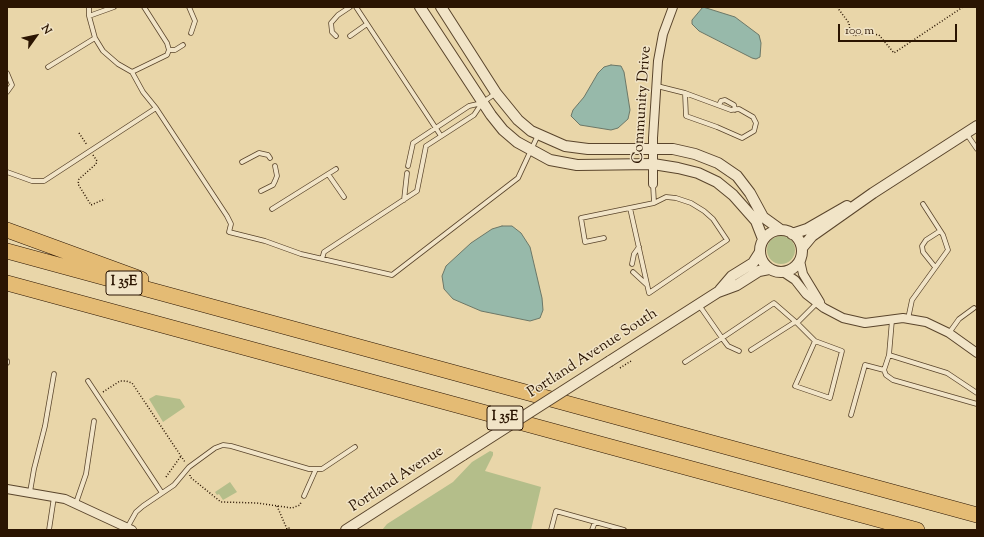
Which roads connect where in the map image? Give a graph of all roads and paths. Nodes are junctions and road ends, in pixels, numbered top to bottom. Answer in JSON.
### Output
{"nodes":[{"id":1,"x":89,"y":7,"type":"edge"},
{"id":2,"x":114,"y":7,"type":"edge"},
{"id":3,"x":144,"y":7,"type":"edge"},
{"id":4,"x":190,"y":7,"type":"edge"},
{"id":5,"x":350,"y":7,"type":"edge"},
{"id":6,"x":356,"y":7,"type":"edge"},
{"id":7,"x":420,"y":7,"type":"edge"},
{"id":8,"x":441,"y":7,"type":"edge"},
{"id":9,"x":673,"y":7,"type":"edge"},
{"id":10,"x":838,"y":7,"type":"edge"},
{"id":11,"x":963,"y":7,"type":"edge"},
{"id":12,"x":89,"y":16,"type":"junction"},
{"id":13,"x":367,"y":24,"type":"junction"},
{"id":14,"x":191,"y":33,"type":"dead end"},
{"id":15,"x":336,"y":36,"type":"dead end"},
{"id":16,"x":350,"y":36,"type":"dead end"},
{"id":17,"x":95,"y":38,"type":"junction"},
{"id":18,"x":183,"y":45,"type":"dead end"},
{"id":19,"x":169,"y":50,"type":"junction"},
{"id":20,"x":48,"y":67,"type":"dead end"},
{"id":21,"x":132,"y":72,"type":"junction"},
{"id":22,"x":7,"y":73,"type":"edge"},
{"id":23,"x":656,"y":86,"type":"junction"},
{"id":24,"x":7,"y":92,"type":"edge"},
{"id":25,"x":496,"y":93,"type":"junction"},
{"id":26,"x":685,"y":93,"type":"junction"},
{"id":27,"x":482,"y":103,"type":"junction"},
{"id":28,"x":718,"y":105,"type":"junction"},
{"id":29,"x":156,"y":108,"type":"junction"},
{"id":30,"x":735,"y":110,"type":"junction"},
{"id":31,"x":977,"y":126,"type":"edge"},
{"id":32,"x":436,"y":128,"type":"junction"},
{"id":33,"x":79,"y":133,"type":"dead end"},
{"id":34,"x":966,"y":133,"type":"junction"},
{"id":35,"x":538,"y":135,"type":"junction"},
{"id":36,"x":441,"y":136,"type":"junction"},
{"id":37,"x":653,"y":149,"type":"junction"},
{"id":38,"x":977,"y":149,"type":"edge"},
{"id":39,"x":531,"y":150,"type":"junction"},
{"id":40,"x":91,"y":151,"type":"junction"},
{"id":41,"x":270,"y":158,"type":"dead end"},
{"id":42,"x":242,"y":162,"type":"dead end"},
{"id":43,"x":653,"y":164,"type":"junction"},
{"id":44,"x":275,"y":166,"type":"dead end"},
{"id":45,"x":408,"y":166,"type":"dead end"},
{"id":46,"x":336,"y":169,"type":"dead end"},
{"id":47,"x":7,"y":172,"type":"edge"},
{"id":48,"x":407,"y":173,"type":"dead end"},
{"id":49,"x":328,"y":174,"type":"junction"},
{"id":50,"x":653,"y":184,"type":"joint"},
{"id":51,"x":261,"y":191,"type":"dead end"},
{"id":52,"x":874,"y":193,"type":"junction"},
{"id":53,"x":344,"y":197,"type":"dead end"},
{"id":54,"x":105,"y":199,"type":"dead end"},
{"id":55,"x":404,"y":200,"type":"junction"},
{"id":56,"x":654,"y":203,"type":"junction"},
{"id":57,"x":923,"y":204,"type":"dead end"},
{"id":58,"x":630,"y":208,"type":"junction"},
{"id":59,"x":272,"y":209,"type":"dead end"},
{"id":60,"x":7,"y":230,"type":"edge"},
{"id":61,"x":781,"y":230,"type":"junction"},
{"id":62,"x":940,"y":231,"type":"junction"},
{"id":63,"x":792,"y":234,"type":"junction"},
{"id":64,"x":604,"y":238,"type":"dead end"},
{"id":65,"x":763,"y":240,"type":"junction"},
{"id":66,"x":639,"y":247,"type":"junction"},
{"id":67,"x":802,"y":248,"type":"junction"},
{"id":68,"x":7,"y":251,"type":"edge"},
{"id":69,"x":760,"y":252,"type":"junction"},
{"id":70,"x":322,"y":259,"type":"junction"},
{"id":71,"x":800,"y":261,"type":"junction"},
{"id":72,"x":632,"y":264,"type":"dead end"},
{"id":73,"x":935,"y":267,"type":"junction"},
{"id":74,"x":769,"y":269,"type":"junction"},
{"id":75,"x":633,"y":272,"type":"dead end"},
{"id":76,"x":783,"y":272,"type":"junction"},
{"id":77,"x":7,"y":283,"type":"edge"},
{"id":78,"x":646,"y":284,"type":"junction"},
{"id":79,"x":7,"y":292,"type":"edge"},
{"id":80,"x":718,"y":292,"type":"junction"},
{"id":81,"x":699,"y":304,"type":"junction"},
{"id":82,"x":821,"y":306,"type":"junction"},
{"id":83,"x":92,"y":308,"type":"junction"},
{"id":84,"x":974,"y":308,"type":"dead end"},
{"id":85,"x":241,"y":315,"type":"junction"},
{"id":86,"x":908,"y":319,"type":"junction"},
{"id":87,"x":892,"y":320,"type":"junction"},
{"id":88,"x":796,"y":322,"type":"junction"},
{"id":89,"x":949,"y":333,"type":"junction"},
{"id":90,"x":722,"y":338,"type":"junction"},
{"id":91,"x":815,"y":340,"type":"junction"},
{"id":92,"x":751,"y":350,"type":"dead end"},
{"id":93,"x":739,"y":351,"type":"dead end"},
{"id":94,"x":977,"y":353,"type":"edge"},
{"id":95,"x":889,"y":355,"type":"junction"},
{"id":96,"x":631,"y":361,"type":"dead end"},
{"id":97,"x":686,"y":362,"type":"dead end"},
{"id":98,"x":620,"y":368,"type":"dead end"},
{"id":99,"x":884,"y":370,"type":"junction"},
{"id":100,"x":54,"y":374,"type":"dead end"},
{"id":101,"x":88,"y":381,"type":"dead end"},
{"id":102,"x":977,"y":393,"type":"edge"},
{"id":103,"x":97,"y":396,"type":"junction"},
{"id":104,"x":977,"y":404,"type":"edge"},
{"id":105,"x":851,"y":416,"type":"dead end"},
{"id":106,"x":94,"y":421,"type":"dead end"},
{"id":107,"x":355,"y":447,"type":"dead end"},
{"id":108,"x":463,"y":455,"type":"joint"},
{"id":109,"x":181,"y":456,"type":"junction"},
{"id":110,"x":189,"y":467,"type":"junction"},
{"id":111,"x":316,"y":469,"type":"junction"},
{"id":112,"x":166,"y":477,"type":"dead end"},
{"id":113,"x":7,"y":489,"type":"edge"},
{"id":114,"x":30,"y":492,"type":"junction"},
{"id":115,"x":162,"y":493,"type":"junction"},
{"id":116,"x":304,"y":496,"type":"joint"},
{"id":117,"x":54,"y":497,"type":"junction"},
{"id":118,"x":76,"y":503,"type":"junction"},
{"id":119,"x":277,"y":506,"type":"junction"},
{"id":120,"x":977,"y":516,"type":"edge"},
{"id":121,"x":595,"y":522,"type":"junction"},
{"id":122,"x":130,"y":529,"type":"edge"},
{"id":123,"x":49,"y":530,"type":"edge"},
{"id":124,"x":290,"y":530,"type":"edge"},
{"id":125,"x":346,"y":530,"type":"edge"},
{"id":126,"x":551,"y":530,"type":"edge"},
{"id":127,"x":592,"y":530,"type":"edge"},
{"id":128,"x":624,"y":530,"type":"edge"},
{"id":129,"x":917,"y":530,"type":"edge"}],
"edges":[{"from":1,"to":12,"type":"lane"},
{"from":2,"to":12,"type":"lane"},
{"from":3,"to":19,"type":"lane"},
{"from":4,"to":14,"type":"lane"},
{"from":5,"to":15,"type":"lane"},
{"from":6,"to":13,"type":"lane"},
{"from":7,"to":27,"type":"street"},
{"from":8,"to":25,"type":"street"},
{"from":9,"to":23,"type":"street","name":"Community Drive"},
{"from":10,"to":11,"type":"path"},
{"from":12,"to":17,"type":"lane"},
{"from":13,"to":16,"type":"lane"},
{"from":13,"to":32,"type":"lane"},
{"from":17,"to":20,"type":"lane"},
{"from":17,"to":21,"type":"lane"},
{"from":18,"to":19,"type":"lane"},
{"from":19,"to":21,"type":"lane"},
{"from":21,"to":29,"type":"lane"},
{"from":22,"to":24,"type":"lane"},
{"from":23,"to":26,"type":"lane"},
{"from":23,"to":37,"type":"street","name":"Community Drive"},
{"from":25,"to":27,"type":"lane"},
{"from":25,"to":35,"type":"street"},
{"from":26,"to":28,"type":"lane"},
{"from":26,"to":30,"type":"lane"},
{"from":27,"to":32,"type":"lane"},
{"from":27,"to":36,"type":"lane"},
{"from":27,"to":39,"type":"street"},
{"from":28,"to":30,"type":"lane"},
{"from":28,"to":30,"type":"lane"},
{"from":29,"to":40,"type":"lane"},
{"from":29,"to":70,"type":"lane"},
{"from":31,"to":34,"type":"street"},
{"from":32,"to":36,"type":"lane"},
{"from":32,"to":45,"type":"lane"},
{"from":33,"to":40,"type":"path"},
{"from":34,"to":38,"type":"lane"},
{"from":34,"to":52,"type":"street"},
{"from":35,"to":37,"type":"street"},
{"from":35,"to":39,"type":"lane"},
{"from":36,"to":55,"type":"lane"},
{"from":37,"to":43,"type":"street","name":"Community Drive"},
{"from":37,"to":61,"type":"street"},
{"from":39,"to":43,"type":"street"},
{"from":39,"to":70,"type":"lane"},
{"from":40,"to":47,"type":"lane"},
{"from":40,"to":54,"type":"path"},
{"from":41,"to":42,"type":"lane"},
{"from":43,"to":50,"type":"street","name":"Community Drive"},
{"from":43,"to":65,"type":"street"},
{"from":44,"to":51,"type":"lane"},
{"from":46,"to":49,"type":"lane"},
{"from":48,"to":55,"type":"lane"},
{"from":49,"to":53,"type":"lane"},
{"from":49,"to":59,"type":"lane"},
{"from":50,"to":56,"type":"lane"},
{"from":52,"to":63,"type":"street"},
{"from":52,"to":67,"type":"street"},
{"from":55,"to":70,"type":"lane"},
{"from":56,"to":58,"type":"lane"},
{"from":56,"to":78,"type":"lane"},
{"from":57,"to":62,"type":"lane"},
{"from":58,"to":64,"type":"lane"},
{"from":58,"to":66,"type":"lane"},
{"from":60,"to":85,"type":"highway"},
{"from":61,"to":63,"type":"street"},
{"from":61,"to":65,"type":"street"},
{"from":62,"to":73,"type":"lane"},
{"from":62,"to":73,"type":"lane"},
{"from":63,"to":67,"type":"street"},
{"from":65,"to":69,"type":"street"},
{"from":66,"to":72,"type":"lane"},
{"from":66,"to":78,"type":"lane"},
{"from":67,"to":71,"type":"street"},
{"from":68,"to":85,"type":"highway","number":"I 35E"},
{"from":69,"to":74,"type":"street"},
{"from":69,"to":80,"type":"street","name":"Portland Avenue South"},
{"from":71,"to":76,"type":"street"},
{"from":71,"to":82,"type":"street"},
{"from":73,"to":86,"type":"lane"},
{"from":74,"to":76,"type":"street"},
{"from":74,"to":80,"type":"street","name":"Portland Avenue South"},
{"from":75,"to":78,"type":"lane"},
{"from":76,"to":82,"type":"street"},
{"from":77,"to":83,"type":"highway","number":"I 35E"},
{"from":79,"to":83,"type":"highway"},
{"from":80,"to":81,"type":"street","name":"Portland Avenue South"},
{"from":81,"to":90,"type":"lane"},
{"from":81,"to":108,"type":"street","name":"Portland Avenue South","bridge":true},
{"from":82,"to":87,"type":"street"},
{"from":82,"to":88,"type":"lane"},
{"from":83,"to":129,"type":"highway","number":"I 35E"},
{"from":84,"to":89,"type":"lane"},
{"from":85,"to":120,"type":"highway","number":"I 35E"},
{"from":86,"to":87,"type":"street"},
{"from":86,"to":89,"type":"street"},
{"from":87,"to":95,"type":"lane"},
{"from":88,"to":90,"type":"lane"},
{"from":88,"to":91,"type":"lane"},
{"from":88,"to":92,"type":"lane"},
{"from":89,"to":94,"type":"street"},
{"from":90,"to":93,"type":"lane"},
{"from":90,"to":97,"type":"lane"},
{"from":91,"to":91,"type":"lane"},
{"from":95,"to":99,"type":"lane"},
{"from":95,"to":102,"type":"lane"},
{"from":96,"to":98,"type":"path"},
{"from":99,"to":104,"type":"lane"},
{"from":99,"to":105,"type":"lane"},
{"from":100,"to":114,"type":"lane"},
{"from":101,"to":103,"type":"lane"},
{"from":103,"to":109,"type":"path"},
{"from":103,"to":115,"type":"lane"},
{"from":106,"to":118,"type":"lane"},
{"from":107,"to":111,"type":"lane"},
{"from":108,"to":125,"type":"street","name":"Portland Avenue"},
{"from":109,"to":110,"type":"path"},
{"from":109,"to":112,"type":"path"},
{"from":110,"to":111,"type":"lane"},
{"from":110,"to":115,"type":"lane"},
{"from":110,"to":119,"type":"path"},
{"from":111,"to":116,"type":"lane"},
{"from":113,"to":114,"type":"street"},
{"from":114,"to":117,"type":"street"},
{"from":115,"to":122,"type":"lane"},
{"from":116,"to":119,"type":"path"},
{"from":117,"to":118,"type":"street"},
{"from":117,"to":123,"type":"lane"},
{"from":118,"to":122,"type":"street"},
{"from":119,"to":124,"type":"path"},
{"from":121,"to":126,"type":"lane"},
{"from":121,"to":127,"type":"lane"},
{"from":121,"to":128,"type":"lane"}]}
